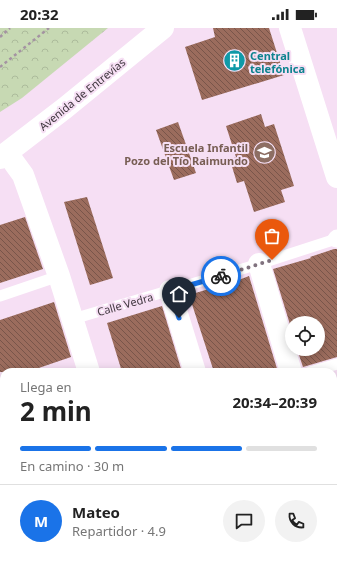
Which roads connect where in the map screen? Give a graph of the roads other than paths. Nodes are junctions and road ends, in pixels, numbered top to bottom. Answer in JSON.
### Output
{"nodes":[{"id":1,"x":163,"y":28,"type":"edge"},
{"id":2,"x":290,"y":28,"type":"edge"},
{"id":3,"x":330,"y":129,"type":"edge"},
{"id":4,"x":3,"y":156,"type":"edge"},
{"id":5,"x":337,"y":177,"type":"edge"},
{"id":6,"x":336,"y":238,"type":"edge"},
{"id":7,"x":259,"y":264,"type":"junction"},
{"id":8,"x":59,"y":276,"type":"junction"},
{"id":9,"x":170,"y":291,"type":"junction"},
{"id":10,"x":0,"y":296,"type":"edge"},
{"id":11,"x":73,"y":319,"type":"junction"},
{"id":12,"x":337,"y":364,"type":"edge"},
{"id":13,"x":88,"y":368,"type":"edge"},
{"id":14,"x":194,"y":368,"type":"edge"},
{"id":15,"x":290,"y":368,"type":"edge"},
{"id":16,"x":324,"y":368,"type":"edge"}],
"edges":[{"from":1,"to":4,"type":"street","name":"Avenida de Entrevías"},
{"from":2,"to":3,"type":"street"},
{"from":3,"to":5,"type":"street"},
{"from":4,"to":8,"type":"street"},
{"from":6,"to":7,"type":"lane","name":"Calle Vedra"},
{"from":7,"to":9,"type":"lane","name":"Calle Vedra"},
{"from":7,"to":15,"type":"street"},
{"from":8,"to":10,"type":"lane"},
{"from":8,"to":11,"type":"street"},
{"from":9,"to":11,"type":"lane","name":"Calle Vedra"},
{"from":9,"to":14,"type":"street"},
{"from":11,"to":13,"type":"street"},
{"from":12,"to":16,"type":"lane"}]}
